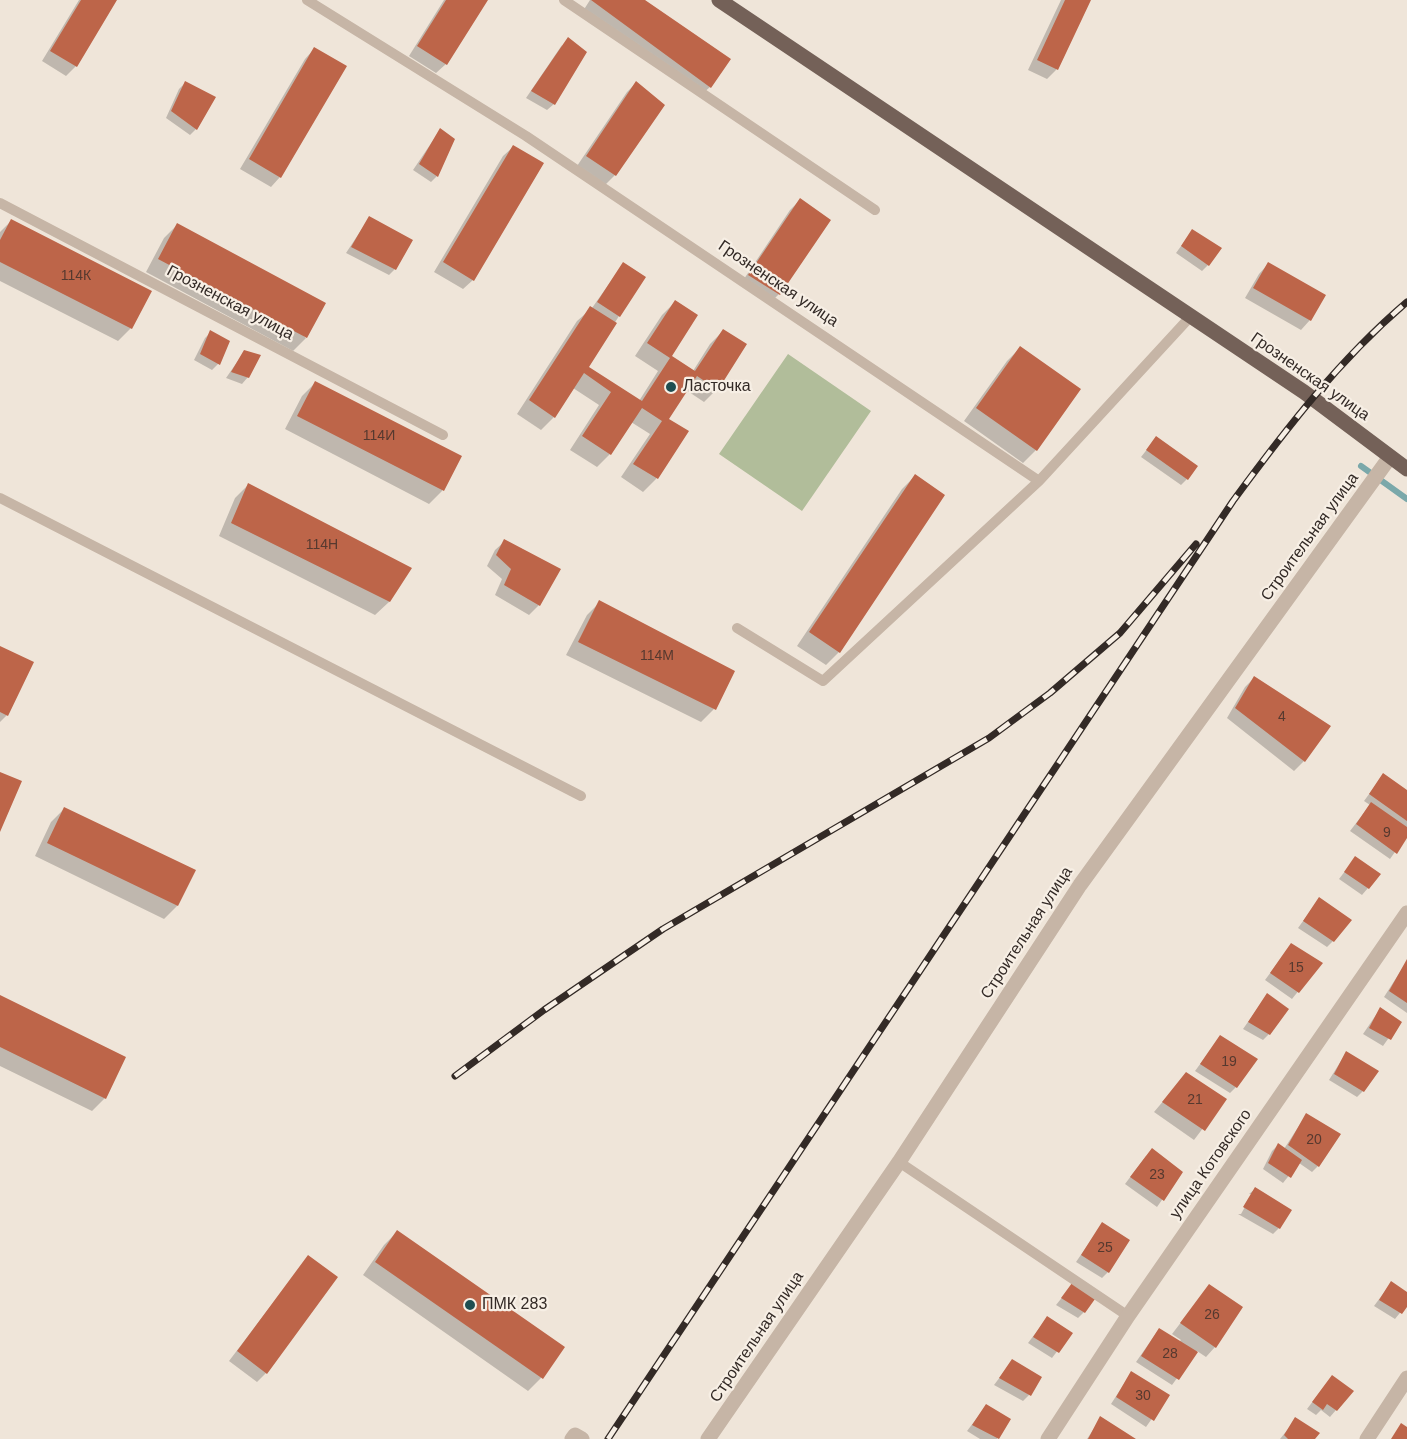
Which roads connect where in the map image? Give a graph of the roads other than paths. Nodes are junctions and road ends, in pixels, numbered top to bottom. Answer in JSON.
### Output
{"nodes":[{"id":1,"x":307,"y":0,"type":"edge"},
{"id":2,"x":564,"y":0,"type":"edge"},
{"id":3,"x":719,"y":0,"type":"edge"},
{"id":4,"x":0,"y":203,"type":"edge"},
{"id":5,"x":875,"y":210,"type":"dead end"},
{"id":6,"x":1190,"y":317,"type":"junction"},
{"id":7,"x":443,"y":435,"type":"dead end"},
{"id":8,"x":1390,"y":458,"type":"junction"},
{"id":9,"x":1407,"y":469,"type":"edge"},
{"id":10,"x":1039,"y":481,"type":"junction"},
{"id":11,"x":0,"y":498,"type":"edge"},
{"id":12,"x":737,"y":628,"type":"dead end"},
{"id":13,"x":581,"y":796,"type":"dead end"},
{"id":14,"x":1407,"y":913,"type":"edge"},
{"id":15,"x":899,"y":1162,"type":"junction"},
{"id":16,"x":1128,"y":1316,"type":"junction"},
{"id":17,"x":1407,"y":1378,"type":"edge"},
{"id":18,"x":572,"y":1439,"type":"edge"},
{"id":19,"x":582,"y":1439,"type":"edge"},
{"id":20,"x":708,"y":1439,"type":"edge"},
{"id":21,"x":1048,"y":1439,"type":"edge"},
{"id":22,"x":1367,"y":1439,"type":"edge"}],
"edges":[{"from":1,"to":10,"type":"lane","name":"Грозненская улица"},
{"from":2,"to":5,"type":"lane"},
{"from":3,"to":6,"type":"main road","name":"Грозненская улица"},
{"from":4,"to":7,"type":"lane","name":"Грозненская улица"},
{"from":6,"to":8,"type":"main road","name":"Грозненская улица"},
{"from":6,"to":10,"type":"lane"},
{"from":8,"to":9,"type":"main road","name":"Грозненская улица"},
{"from":8,"to":15,"type":"street","name":"Строительная улица"},
{"from":10,"to":12,"type":"lane"},
{"from":11,"to":13,"type":"lane"},
{"from":14,"to":16,"type":"street","name":"улица Котовского"},
{"from":15,"to":16,"type":"lane"},
{"from":15,"to":20,"type":"street","name":"Строительная улица"},
{"from":16,"to":21,"type":"street","name":"улица Котовского"},
{"from":17,"to":22,"type":"street"},
{"from":18,"to":19,"type":"street"}]}
